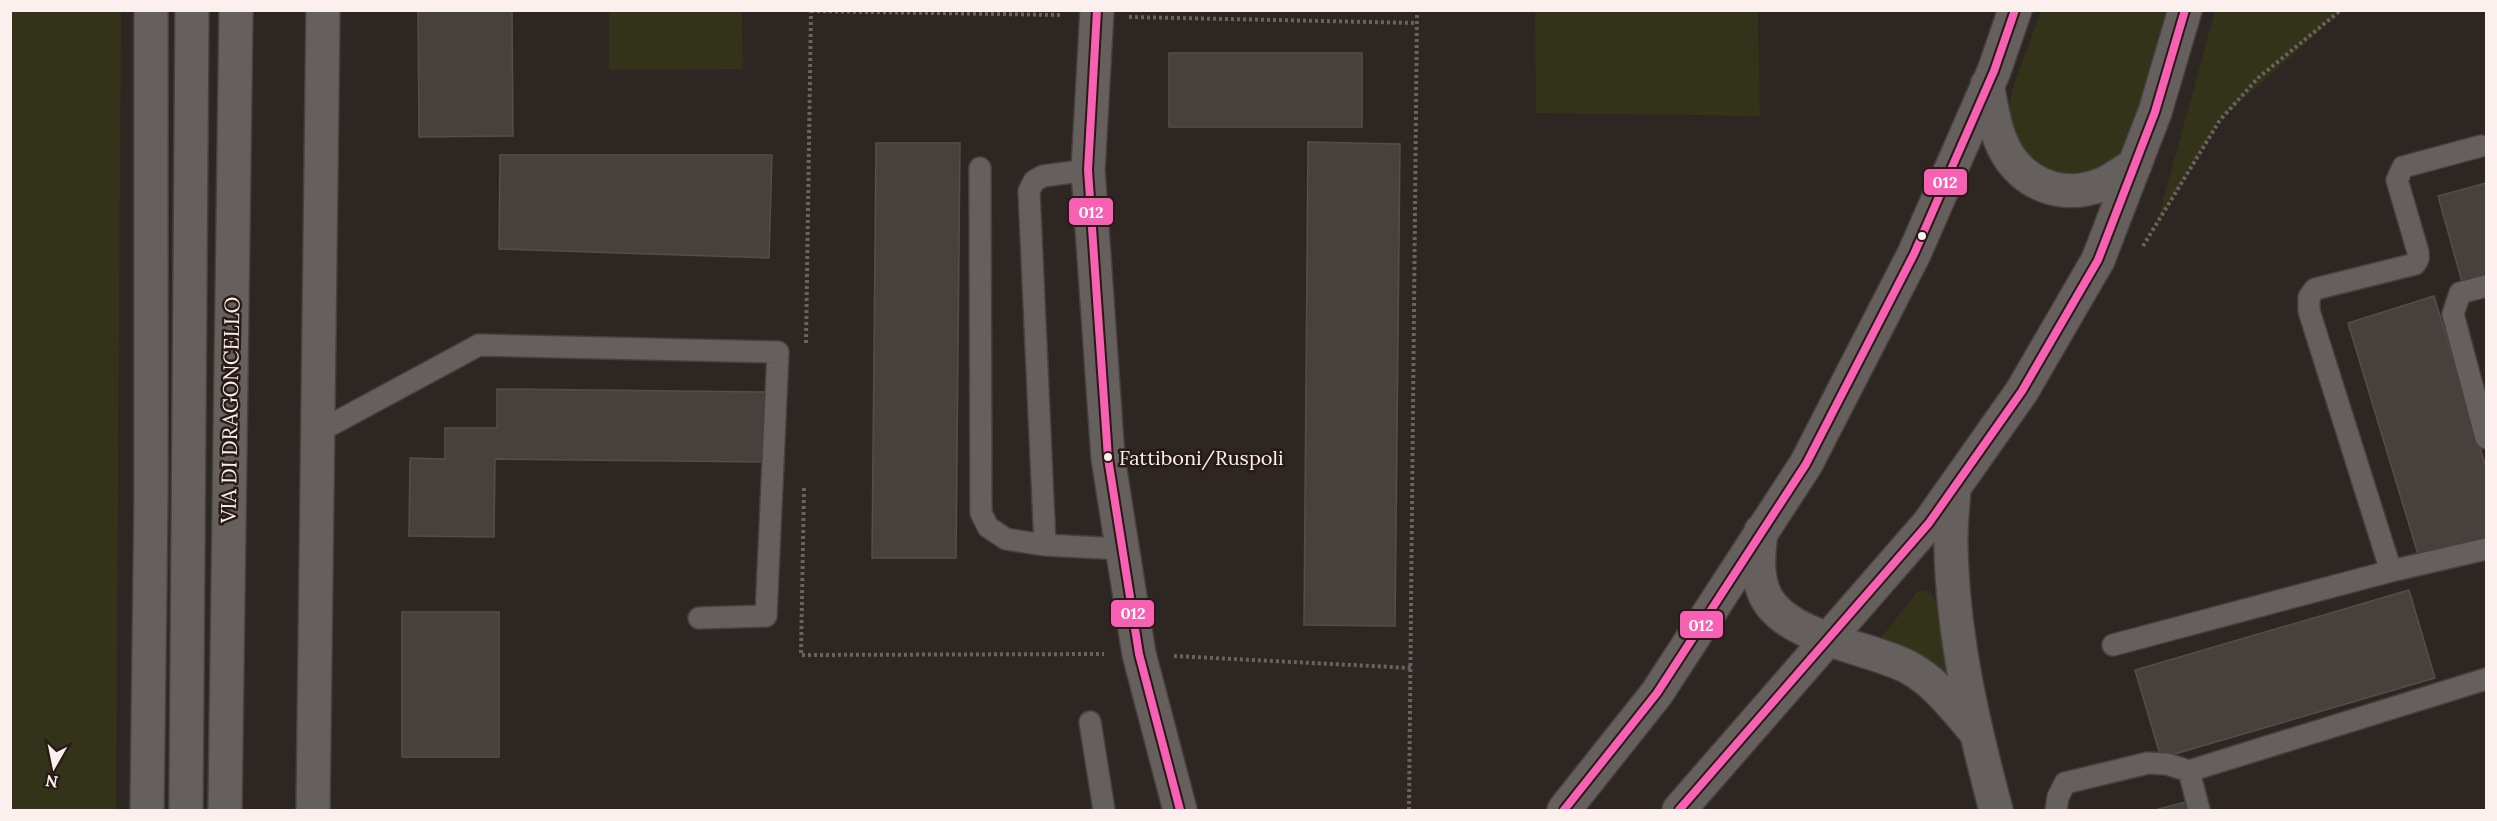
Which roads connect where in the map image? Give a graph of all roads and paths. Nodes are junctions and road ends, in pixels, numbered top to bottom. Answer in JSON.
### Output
{"nodes":[{"id":1,"x":151,"y":10,"type":"edge"},
{"id":2,"x":192,"y":10,"type":"edge"},
{"id":3,"x":236,"y":10,"type":"edge"},
{"id":4,"x":323,"y":10,"type":"edge"},
{"id":5,"x":1097,"y":10,"type":"edge"},
{"id":6,"x":1417,"y":10,"type":"edge"},
{"id":7,"x":2015,"y":10,"type":"edge"},
{"id":8,"x":2185,"y":10,"type":"edge"},
{"id":9,"x":2341,"y":10,"type":"edge"},
{"id":10,"x":1988,"y":85,"type":"junction"},
{"id":11,"x":2481,"y":146,"type":"dead end"},
{"id":12,"x":2135,"y":165,"type":"junction"},
{"id":13,"x":980,"y":168,"type":"dead end"},
{"id":14,"x":1088,"y":170,"type":"junction"},
{"id":15,"x":2137,"y":256,"type":"dead end"},
{"id":16,"x":2487,"y":286,"type":"edge"},
{"id":17,"x":316,"y":434,"type":"junction"},
{"id":18,"x":2487,"y":438,"type":"edge"},
{"id":19,"x":1954,"y":488,"type":"junction"},
{"id":20,"x":1761,"y":531,"type":"junction"},
{"id":21,"x":1045,"y":545,"type":"junction"},
{"id":22,"x":1122,"y":549,"type":"junction"},
{"id":23,"x":2487,"y":549,"type":"edge"},
{"id":24,"x":2391,"y":571,"type":"junction"},
{"id":25,"x":699,"y":618,"type":"dead end"},
{"id":26,"x":1830,"y":639,"type":"junction"},
{"id":27,"x":2113,"y":645,"type":"dead end"},
{"id":28,"x":2487,"y":679,"type":"edge"},
{"id":29,"x":1090,"y":722,"type":"dead end"},
{"id":30,"x":1975,"y":732,"type":"junction"},
{"id":31,"x":2189,"y":771,"type":"junction"},
{"id":32,"x":147,"y":810,"type":"edge"},
{"id":33,"x":186,"y":810,"type":"edge"},
{"id":34,"x":225,"y":810,"type":"edge"},
{"id":35,"x":313,"y":810,"type":"edge"},
{"id":36,"x":1104,"y":810,"type":"edge"},
{"id":37,"x":1180,"y":810,"type":"edge"},
{"id":38,"x":1409,"y":810,"type":"edge"},
{"id":39,"x":1564,"y":810,"type":"edge"},
{"id":40,"x":1679,"y":810,"type":"edge"},
{"id":41,"x":1996,"y":810,"type":"edge"},
{"id":42,"x":2056,"y":810,"type":"edge"},
{"id":43,"x":2199,"y":810,"type":"edge"}],
"edges":[{"from":1,"to":32,"type":"street"},
{"from":2,"to":33,"type":"street","name":"VIA DI DRAGONCELLO"},
{"from":3,"to":34,"type":"street","name":"VIA DI DRAGONCELLO"},
{"from":4,"to":17,"type":"street"},
{"from":5,"to":14,"type":"street"},
{"from":6,"to":38,"type":"path"},
{"from":7,"to":10,"type":"street"},
{"from":8,"to":12,"type":"street"},
{"from":9,"to":15,"type":"path"},
{"from":10,"to":12,"type":"street"},
{"from":10,"to":20,"type":"street"},
{"from":11,"to":24,"type":"lane"},
{"from":12,"to":19,"type":"street"},
{"from":13,"to":21,"type":"lane"},
{"from":14,"to":21,"type":"lane"},
{"from":14,"to":22,"type":"street"},
{"from":16,"to":18,"type":"lane"},
{"from":17,"to":25,"type":"lane"},
{"from":17,"to":35,"type":"street"},
{"from":19,"to":26,"type":"street"},
{"from":19,"to":30,"type":"street"},
{"from":20,"to":26,"type":"street"},
{"from":20,"to":39,"type":"street"},
{"from":21,"to":22,"type":"lane"},
{"from":22,"to":37,"type":"street"},
{"from":23,"to":24,"type":"lane"},
{"from":24,"to":27,"type":"lane"},
{"from":26,"to":30,"type":"street"},
{"from":26,"to":40,"type":"street"},
{"from":28,"to":31,"type":"lane"},
{"from":29,"to":36,"type":"lane"},
{"from":30,"to":41,"type":"street"},
{"from":31,"to":42,"type":"lane"},
{"from":31,"to":43,"type":"lane"}]}
